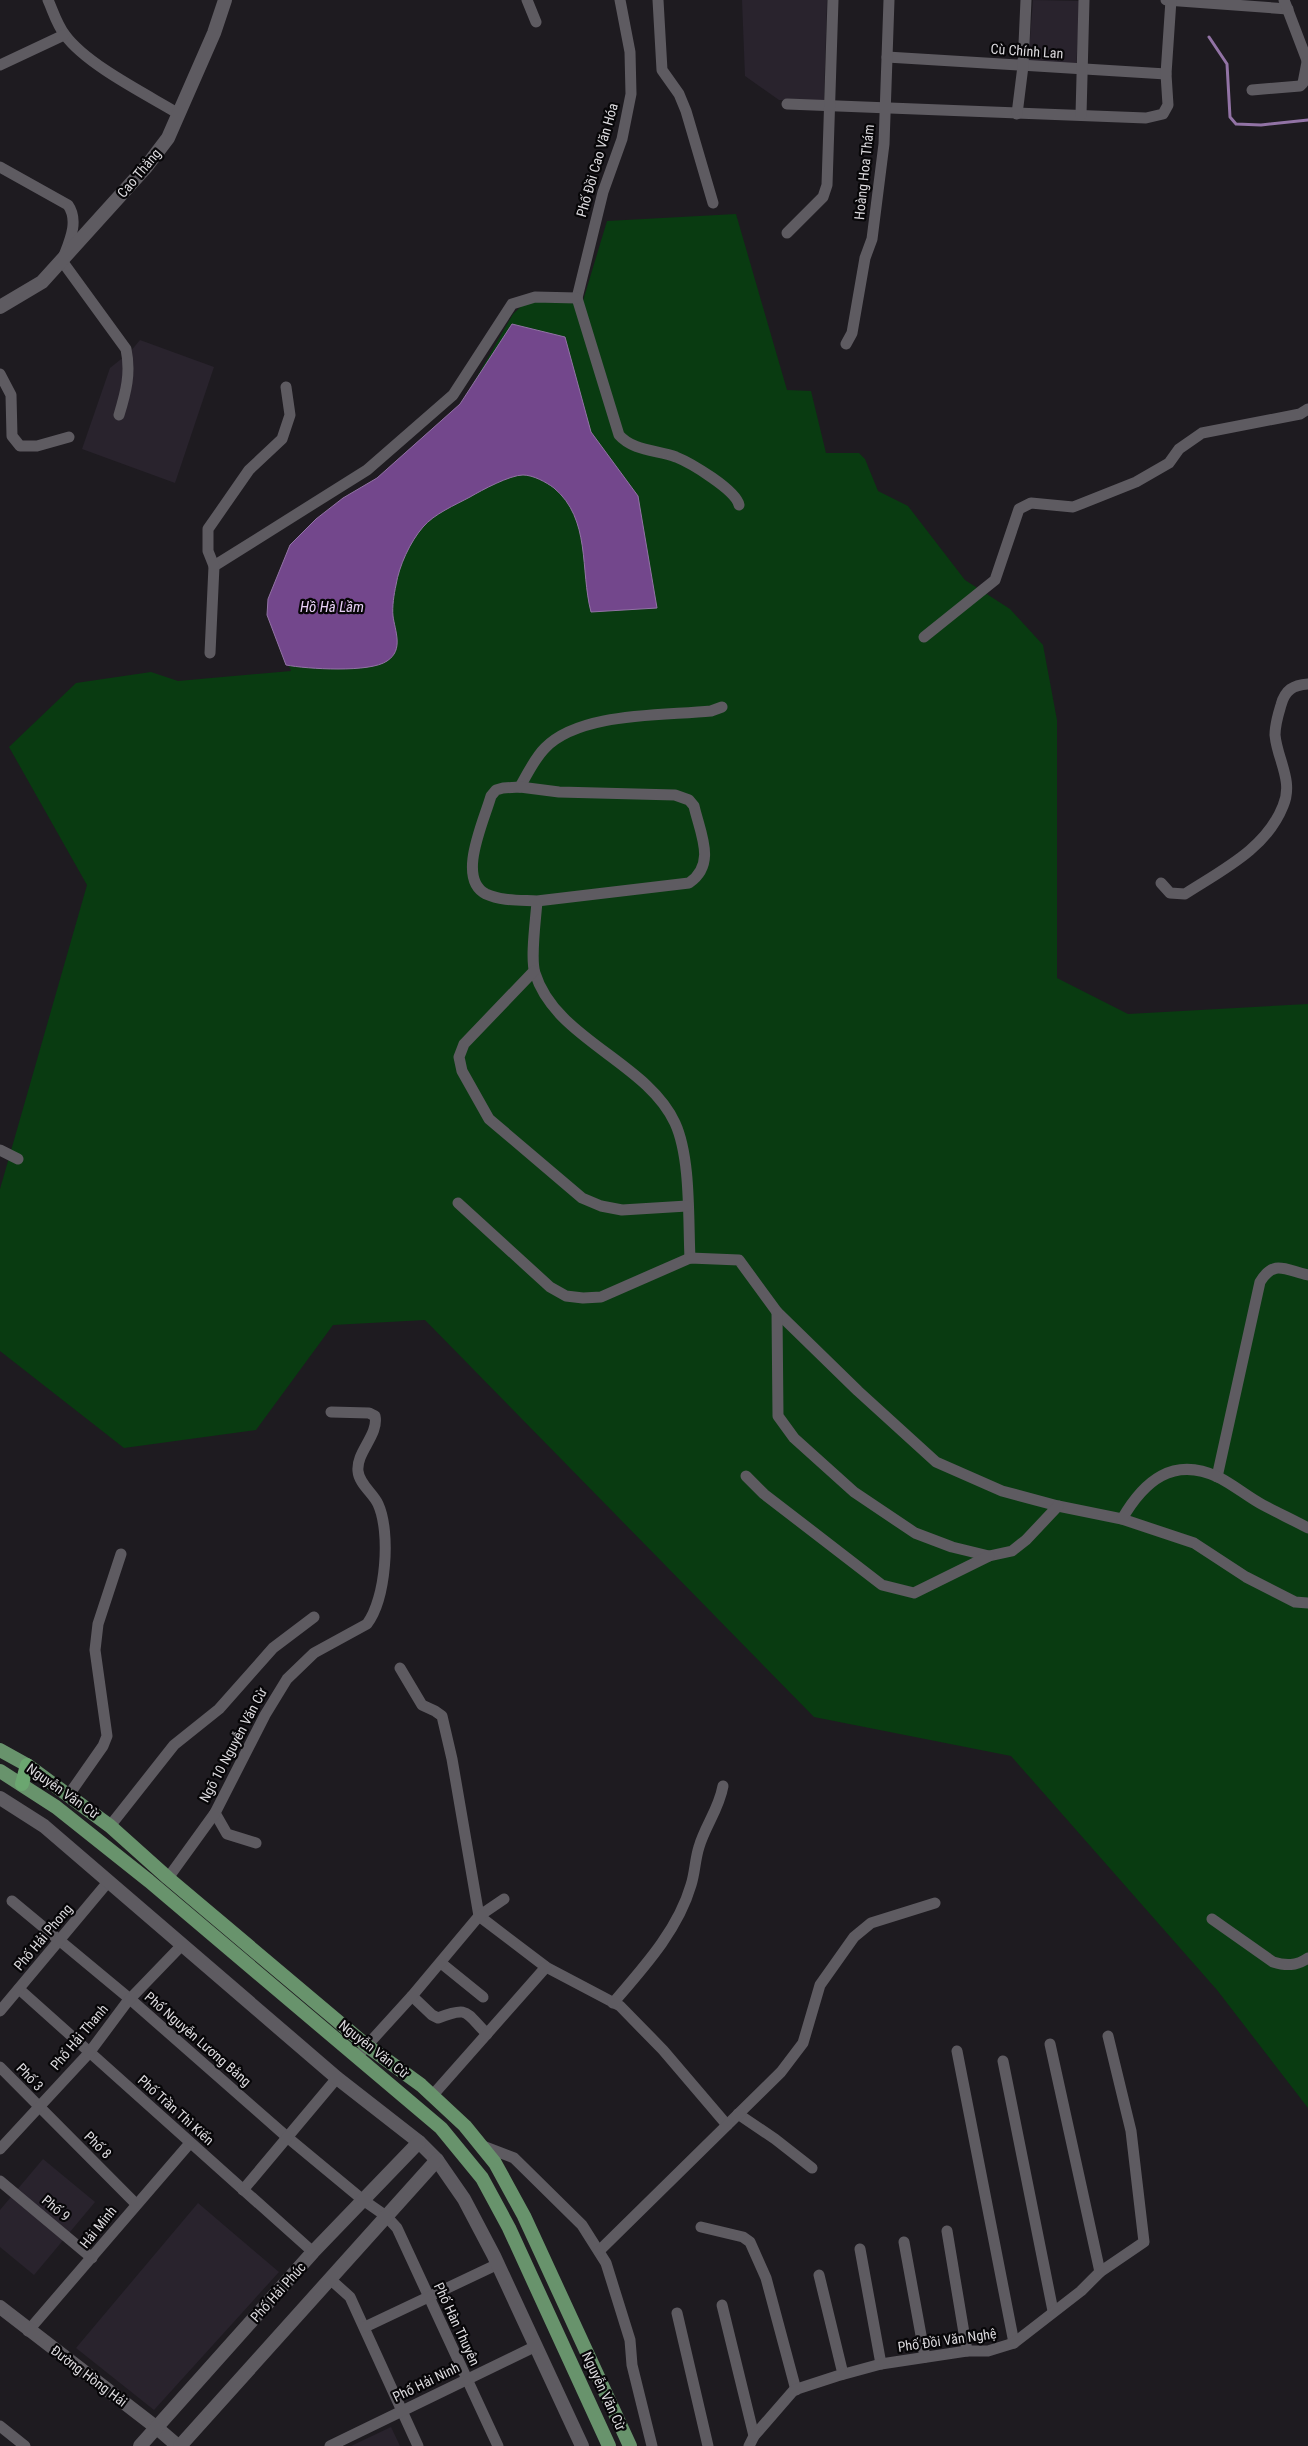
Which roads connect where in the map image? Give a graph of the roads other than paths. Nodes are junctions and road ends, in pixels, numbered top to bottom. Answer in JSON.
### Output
{"nodes":[{"id":1,"x":48,"y":0,"type":"edge"},
{"id":2,"x":225,"y":0,"type":"edge"},
{"id":3,"x":527,"y":0,"type":"edge"},
{"id":4,"x":620,"y":0,"type":"edge"},
{"id":5,"x":658,"y":0,"type":"edge"},
{"id":6,"x":833,"y":0,"type":"edge"},
{"id":7,"x":889,"y":0,"type":"edge"},
{"id":8,"x":1026,"y":0,"type":"edge"},
{"id":9,"x":1084,"y":0,"type":"edge"},
{"id":10,"x":1166,"y":0,"type":"edge"},
{"id":11,"x":1171,"y":0,"type":"edge"},
{"id":12,"x":1286,"y":5,"type":"edge"},
{"id":13,"x":536,"y":22,"type":"dead end"},
{"id":14,"x":64,"y":35,"type":"junction"},
{"id":15,"x":887,"y":57,"type":"junction"},
{"id":16,"x":1307,"y":62,"type":"edge"},
{"id":17,"x":0,"y":66,"type":"edge"},
{"id":18,"x":1023,"y":66,"type":"junction"},
{"id":19,"x":1082,"y":70,"type":"junction"},
{"id":20,"x":1166,"y":74,"type":"junction"},
{"id":21,"x":1252,"y":90,"type":"dead end"},
{"id":22,"x":787,"y":104,"type":"dead end"},
{"id":23,"x":829,"y":104,"type":"junction"},
{"id":24,"x":885,"y":106,"type":"junction"},
{"id":25,"x":179,"y":114,"type":"junction"},
{"id":26,"x":1017,"y":114,"type":"junction"},
{"id":27,"x":1081,"y":115,"type":"junction"},
{"id":28,"x":0,"y":167,"type":"edge"},
{"id":29,"x":713,"y":203,"type":"dead end"},
{"id":30,"x":787,"y":233,"type":"dead end"},
{"id":31,"x":62,"y":261,"type":"junction"},
{"id":32,"x":577,"y":298,"type":"junction"},
{"id":33,"x":0,"y":307,"type":"edge"},
{"id":34,"x":846,"y":344,"type":"dead end"},
{"id":35,"x":0,"y":374,"type":"edge"},
{"id":36,"x":286,"y":387,"type":"dead end"},
{"id":37,"x":1308,"y":409,"type":"edge"},
{"id":38,"x":119,"y":416,"type":"dead end"},
{"id":39,"x":69,"y":437,"type":"dead end"},
{"id":40,"x":739,"y":505,"type":"dead end"},
{"id":41,"x":214,"y":566,"type":"junction"},
{"id":42,"x":924,"y":637,"type":"dead end"},
{"id":43,"x":210,"y":653,"type":"dead end"},
{"id":44,"x":1308,"y":684,"type":"edge"},
{"id":45,"x":722,"y":707,"type":"dead end"},
{"id":46,"x":520,"y":787,"type":"junction"},
{"id":47,"x":1161,"y":883,"type":"dead end"},
{"id":48,"x":536,"y":902,"type":"junction"},
{"id":49,"x":534,"y":972,"type":"junction"},
{"id":50,"x":0,"y":1150,"type":"edge"},
{"id":51,"x":18,"y":1159,"type":"dead end"},
{"id":52,"x":458,"y":1203,"type":"dead end"},
{"id":53,"x":687,"y":1206,"type":"junction"},
{"id":54,"x":690,"y":1258,"type":"junction"},
{"id":55,"x":1308,"y":1275,"type":"edge"},
{"id":56,"x":777,"y":1312,"type":"junction"},
{"id":57,"x":331,"y":1412,"type":"dead end"},
{"id":58,"x":746,"y":1476,"type":"dead end"},
{"id":59,"x":1217,"y":1477,"type":"junction"},
{"id":60,"x":1058,"y":1506,"type":"junction"},
{"id":61,"x":1122,"y":1519,"type":"junction"},
{"id":62,"x":1308,"y":1528,"type":"edge"},
{"id":63,"x":121,"y":1554,"type":"dead end"},
{"id":64,"x":989,"y":1556,"type":"junction"},
{"id":65,"x":1308,"y":1603,"type":"edge"},
{"id":66,"x":314,"y":1617,"type":"dead end"},
{"id":67,"x":400,"y":1668,"type":"dead end"},
{"id":68,"x":0,"y":1750,"type":"edge"},
{"id":69,"x":27,"y":1765,"type":"junction"},
{"id":70,"x":0,"y":1771,"type":"edge"},
{"id":71,"x":22,"y":1784,"type":"junction"},
{"id":72,"x":723,"y":1786,"type":"dead end"},
{"id":73,"x":68,"y":1796,"type":"junction"},
{"id":74,"x":0,"y":1798,"type":"edge"},
{"id":75,"x":215,"y":1813,"type":"junction"},
{"id":76,"x":110,"y":1826,"type":"junction"},
{"id":77,"x":256,"y":1843,"type":"dead end"},
{"id":78,"x":168,"y":1878,"type":"junction"},
{"id":79,"x":108,"y":1882,"type":"junction"},
{"id":80,"x":504,"y":1899,"type":"dead end"},
{"id":81,"x":12,"y":1902,"type":"dead end"},
{"id":82,"x":935,"y":1903,"type":"dead end"},
{"id":83,"x":479,"y":1916,"type":"junction"},
{"id":84,"x":1212,"y":1919,"type":"dead end"},
{"id":85,"x":59,"y":1941,"type":"junction"},
{"id":86,"x":182,"y":1945,"type":"junction"},
{"id":87,"x":1308,"y":1958,"type":"edge"},
{"id":88,"x":441,"y":1962,"type":"junction"},
{"id":89,"x":546,"y":1967,"type":"junction"},
{"id":90,"x":19,"y":1990,"type":"junction"},
{"id":91,"x":412,"y":1996,"type":"junction"},
{"id":92,"x":483,"y":1997,"type":"dead end"},
{"id":93,"x":130,"y":2000,"type":"junction"},
{"id":94,"x":613,"y":2003,"type":"junction"},
{"id":95,"x":0,"y":2011,"type":"edge"},
{"id":96,"x":487,"y":2034,"type":"junction"},
{"id":97,"x":1108,"y":2036,"type":"dead end"},
{"id":98,"x":1050,"y":2044,"type":"dead end"},
{"id":99,"x":366,"y":2045,"type":"junction"},
{"id":100,"x":957,"y":2051,"type":"dead end"},
{"id":101,"x":89,"y":2053,"type":"junction"},
{"id":102,"x":356,"y":2058,"type":"junction"},
{"id":103,"x":1003,"y":2061,"type":"dead end"},
{"id":104,"x":0,"y":2067,"type":"edge"},
{"id":105,"x":337,"y":2078,"type":"junction"},
{"id":106,"x":432,"y":2096,"type":"junction"},
{"id":107,"x":38,"y":2107,"type":"junction"},
{"id":108,"x":738,"y":2114,"type":"junction"},
{"id":109,"x":727,"y":2125,"type":"junction"},
{"id":110,"x":287,"y":2137,"type":"junction"},
{"id":111,"x":419,"y":2142,"type":"junction"},
{"id":112,"x":190,"y":2143,"type":"junction"},
{"id":113,"x":480,"y":2145,"type":"junction"},
{"id":114,"x":0,"y":2148,"type":"edge"},
{"id":115,"x":437,"y":2160,"type":"junction"},
{"id":116,"x":812,"y":2168,"type":"dead end"},
{"id":117,"x":0,"y":2181,"type":"edge"},
{"id":118,"x":243,"y":2190,"type":"junction"},
{"id":119,"x":363,"y":2200,"type":"junction"},
{"id":120,"x":136,"y":2204,"type":"junction"},
{"id":121,"x":386,"y":2216,"type":"junction"},
{"id":122,"x":701,"y":2227,"type":"dead end"},
{"id":123,"x":947,"y":2231,"type":"dead end"},
{"id":124,"x":904,"y":2242,"type":"dead end"},
{"id":125,"x":860,"y":2249,"type":"dead end"},
{"id":126,"x":598,"y":2251,"type":"junction"},
{"id":127,"x":313,"y":2252,"type":"junction"},
{"id":128,"x":92,"y":2258,"type":"junction"},
{"id":129,"x":498,"y":2264,"type":"junction"},
{"id":130,"x":1100,"y":2272,"type":"junction"},
{"id":131,"x":819,"y":2275,"type":"dead end"},
{"id":132,"x":330,"y":2279,"type":"junction"},
{"id":133,"x":428,"y":2297,"type":"junction"},
{"id":134,"x":722,"y":2305,"type":"dead end"},
{"id":135,"x":0,"y":2307,"type":"edge"},
{"id":136,"x":1053,"y":2311,"type":"junction"},
{"id":137,"x":677,"y":2313,"type":"dead end"},
{"id":138,"x":365,"y":2327,"type":"junction"},
{"id":139,"x":28,"y":2331,"type":"junction"},
{"id":140,"x":1014,"y":2343,"type":"junction"},
{"id":141,"x":536,"y":2346,"type":"junction"},
{"id":142,"x":967,"y":2351,"type":"junction"},
{"id":143,"x":925,"y":2357,"type":"junction"},
{"id":144,"x":881,"y":2364,"type":"junction"},
{"id":145,"x":843,"y":2374,"type":"junction"},
{"id":146,"x":466,"y":2379,"type":"junction"},
{"id":147,"x":796,"y":2390,"type":"junction"},
{"id":148,"x":402,"y":2410,"type":"junction"},
{"id":149,"x":0,"y":2426,"type":"edge"},
{"id":150,"x":157,"y":2428,"type":"junction"},
{"id":151,"x":752,"y":2441,"type":"edge"},
{"id":152,"x":578,"y":2445,"type":"edge"},
{"id":153,"x":25,"y":2446,"type":"edge"},
{"id":154,"x":140,"y":2446,"type":"edge"},
{"id":155,"x":179,"y":2446,"type":"edge"},
{"id":156,"x":330,"y":2446,"type":"edge"},
{"id":157,"x":418,"y":2446,"type":"edge"},
{"id":158,"x":498,"y":2446,"type":"edge"},
{"id":159,"x":609,"y":2446,"type":"edge"},
{"id":160,"x":630,"y":2446,"type":"edge"},
{"id":161,"x":652,"y":2446,"type":"edge"},
{"id":162,"x":708,"y":2446,"type":"edge"}],
"edges":[{"from":1,"to":14,"type":"street"},
{"from":2,"to":25,"type":"street","name":"Cao Thắng"},
{"from":3,"to":13,"type":"street"},
{"from":4,"to":32,"type":"street","name":"Phố Đồi Cao Văn Hóa"},
{"from":5,"to":29,"type":"street"},
{"from":6,"to":23,"type":"street"},
{"from":7,"to":15,"type":"street","name":"Hoàng Hoa Thám"},
{"from":8,"to":18,"type":"street"},
{"from":9,"to":19,"type":"street"},
{"from":10,"to":11,"type":"street"},
{"from":11,"to":12,"type":"street"},
{"from":11,"to":20,"type":"street"},
{"from":12,"to":16,"type":"street"},
{"from":14,"to":17,"type":"street"},
{"from":14,"to":25,"type":"street"},
{"from":15,"to":18,"type":"street","name":"Cù Chính Lan"},
{"from":15,"to":24,"type":"street","name":"Hoàng Hoa Thám"},
{"from":16,"to":21,"type":"street"},
{"from":18,"to":19,"type":"street","name":"Cù Chính Lan"},
{"from":18,"to":26,"type":"street"},
{"from":19,"to":20,"type":"street","name":"Cù Chính Lan"},
{"from":19,"to":27,"type":"street"},
{"from":20,"to":27,"type":"street"},
{"from":22,"to":23,"type":"street"},
{"from":23,"to":24,"type":"street"},
{"from":23,"to":30,"type":"street"},
{"from":24,"to":26,"type":"street"},
{"from":24,"to":34,"type":"street","name":"Hoàng Hoa Thám"},
{"from":25,"to":31,"type":"street","name":"Cao Thắng"},
{"from":26,"to":27,"type":"street"},
{"from":28,"to":31,"type":"street"},
{"from":31,"to":33,"type":"street","name":"Cao Thắng"},
{"from":31,"to":38,"type":"street"},
{"from":32,"to":40,"type":"street"},
{"from":32,"to":41,"type":"street"},
{"from":35,"to":39,"type":"street"},
{"from":36,"to":41,"type":"street"},
{"from":37,"to":42,"type":"street"},
{"from":41,"to":43,"type":"street"},
{"from":44,"to":47,"type":"street"},
{"from":45,"to":46,"type":"street"},
{"from":46,"to":48,"type":"street"},
{"from":46,"to":48,"type":"street"},
{"from":48,"to":49,"type":"street"},
{"from":49,"to":53,"type":"street"},
{"from":49,"to":53,"type":"street"},
{"from":50,"to":51,"type":"street"},
{"from":52,"to":54,"type":"street"},
{"from":53,"to":54,"type":"street"},
{"from":54,"to":56,"type":"street"},
{"from":55,"to":59,"type":"street"},
{"from":56,"to":60,"type":"street"},
{"from":56,"to":64,"type":"street"},
{"from":57,"to":75,"type":"street","name":"Ngõ 10 Nguyễn Văn Cừ"},
{"from":58,"to":64,"type":"street"},
{"from":59,"to":61,"type":"street"},
{"from":59,"to":62,"type":"street"},
{"from":60,"to":61,"type":"street"},
{"from":60,"to":64,"type":"street"},
{"from":61,"to":65,"type":"street"},
{"from":63,"to":73,"type":"street"},
{"from":66,"to":76,"type":"street"},
{"from":67,"to":83,"type":"street"},
{"from":68,"to":69,"type":"main road","name":"Nguyễn Văn Cừ"},
{"from":69,"to":71,"type":"highway"},
{"from":69,"to":73,"type":"main road","name":"Nguyễn Văn Cừ"},
{"from":70,"to":71,"type":"main road","name":"Nguyễn Văn Cừ"},
{"from":71,"to":102,"type":"main road","name":"Nguyễn Văn Cừ"},
{"from":72,"to":94,"type":"street"},
{"from":73,"to":76,"type":"main road","name":"Nguyễn Văn Cừ"},
{"from":74,"to":79,"type":"street"},
{"from":75,"to":77,"type":"street"},
{"from":75,"to":78,"type":"street","name":"Ngõ 10 Nguyễn Văn Cừ"},
{"from":76,"to":78,"type":"main road","name":"Nguyễn Văn Cừ"},
{"from":78,"to":99,"type":"main road","name":"Nguyễn Văn Cừ"},
{"from":79,"to":85,"type":"street","name":"Phố Hải Phong"},
{"from":79,"to":86,"type":"street"},
{"from":80,"to":83,"type":"street"},
{"from":81,"to":85,"type":"street","name":"Phố Nguyễn Lương Bằng"},
{"from":82,"to":108,"type":"street"},
{"from":83,"to":88,"type":"street"},
{"from":83,"to":89,"type":"street"},
{"from":84,"to":87,"type":"street"},
{"from":85,"to":90,"type":"street","name":"Phố Hải Phong"},
{"from":85,"to":93,"type":"street","name":"Phố Nguyễn Lương Bằng"},
{"from":86,"to":93,"type":"street","name":"Phố Hải Thanh"},
{"from":86,"to":105,"type":"street"},
{"from":88,"to":91,"type":"street"},
{"from":88,"to":92,"type":"street"},
{"from":89,"to":94,"type":"street"},
{"from":89,"to":96,"type":"street"},
{"from":90,"to":95,"type":"street","name":"Phố Hải Phong"},
{"from":90,"to":101,"type":"street","name":"Phố Trần Thì Kiến"},
{"from":91,"to":96,"type":"street"},
{"from":91,"to":99,"type":"street"},
{"from":93,"to":101,"type":"street","name":"Phố Hải Thanh"},
{"from":93,"to":110,"type":"street","name":"Phố Nguyễn Lương Bằng"},
{"from":94,"to":109,"type":"street"},
{"from":96,"to":106,"type":"street"},
{"from":97,"to":130,"type":"street","name":"Phố Đồi Văn Nghệ"},
{"from":98,"to":130,"type":"street"},
{"from":99,"to":102,"type":"street"},
{"from":99,"to":106,"type":"main road","name":"Nguyễn Văn Cừ"},
{"from":100,"to":140,"type":"street"},
{"from":101,"to":107,"type":"street","name":"Phố Hải Thanh"},
{"from":101,"to":112,"type":"street","name":"Phố Trần Thì Kiến"},
{"from":102,"to":159,"type":"main road","name":"Nguyễn Văn Cừ"},
{"from":103,"to":136,"type":"street"},
{"from":104,"to":107,"type":"street","name":"Phố 3"},
{"from":105,"to":110,"type":"street"},
{"from":105,"to":111,"type":"street"},
{"from":106,"to":113,"type":"main road","name":"Nguyễn Văn Cừ"},
{"from":107,"to":114,"type":"street","name":"Phố Hải Thanh"},
{"from":107,"to":120,"type":"street","name":"Phố 8"},
{"from":108,"to":109,"type":"street"},
{"from":108,"to":116,"type":"street"},
{"from":109,"to":126,"type":"street"},
{"from":110,"to":118,"type":"street"},
{"from":110,"to":119,"type":"street","name":"Phố Nguyễn Lương Bằng"},
{"from":111,"to":115,"type":"street"},
{"from":111,"to":119,"type":"street","name":"Phố Hải Phúc"},
{"from":112,"to":118,"type":"street","name":"Phố Trần Thì Kiến"},
{"from":112,"to":120,"type":"street","name":"Hải Minh"},
{"from":113,"to":126,"type":"street"},
{"from":113,"to":160,"type":"main road","name":"Nguyễn Văn Cừ"},
{"from":115,"to":121,"type":"street"},
{"from":115,"to":129,"type":"street"},
{"from":117,"to":128,"type":"street","name":"Phố 9"},
{"from":118,"to":127,"type":"street","name":"Phố Trần Thì Kiến"},
{"from":119,"to":121,"type":"street","name":"Phố Hàn Thuyên"},
{"from":119,"to":127,"type":"street","name":"Phố Hải Phúc"},
{"from":120,"to":128,"type":"street","name":"Hải Minh"},
{"from":121,"to":132,"type":"street"},
{"from":121,"to":133,"type":"street","name":"Phố Hàn Thuyên"},
{"from":122,"to":147,"type":"street"},
{"from":123,"to":142,"type":"street"},
{"from":124,"to":143,"type":"street"},
{"from":125,"to":144,"type":"street"},
{"from":126,"to":161,"type":"street"},
{"from":127,"to":150,"type":"street","name":"Phố Hải Phúc"},
{"from":128,"to":139,"type":"street","name":"Hải Minh"},
{"from":129,"to":133,"type":"street"},
{"from":129,"to":141,"type":"street"},
{"from":130,"to":136,"type":"street","name":"Phố Đồi Văn Nghệ"},
{"from":131,"to":145,"type":"street"},
{"from":132,"to":138,"type":"street"},
{"from":132,"to":155,"type":"street"},
{"from":133,"to":138,"type":"street"},
{"from":133,"to":146,"type":"street","name":"Phố Hàn Thuyên"},
{"from":134,"to":151,"type":"street"},
{"from":135,"to":139,"type":"street","name":"Đường Hồng Hải"},
{"from":136,"to":140,"type":"street","name":"Phố Đồi Văn Nghệ"},
{"from":137,"to":162,"type":"street"},
{"from":138,"to":148,"type":"street"},
{"from":139,"to":150,"type":"street","name":"Đường Hồng Hải"},
{"from":140,"to":142,"type":"street","name":"Phố Đồi Văn Nghệ"},
{"from":141,"to":146,"type":"street","name":"Phố Hải Ninh"},
{"from":141,"to":152,"type":"street"},
{"from":142,"to":143,"type":"street","name":"Phố Đồi Văn Nghệ"},
{"from":143,"to":144,"type":"street","name":"Phố Đồi Văn Nghệ"},
{"from":144,"to":145,"type":"street","name":"Phố Đồi Văn Nghệ"},
{"from":145,"to":147,"type":"street","name":"Phố Đồi Văn Nghệ"},
{"from":146,"to":148,"type":"street","name":"Phố Hải Ninh"},
{"from":146,"to":158,"type":"street","name":"Phố Hàn Thuyên"},
{"from":147,"to":151,"type":"street","name":"Phố Đồi Văn Nghệ"},
{"from":148,"to":156,"type":"street","name":"Phố Hải Ninh"},
{"from":148,"to":157,"type":"street"},
{"from":149,"to":153,"type":"street"},
{"from":150,"to":154,"type":"street","name":"Phố Hải Phúc"},
{"from":150,"to":155,"type":"street","name":"Đường Hồng Hải"}]}
